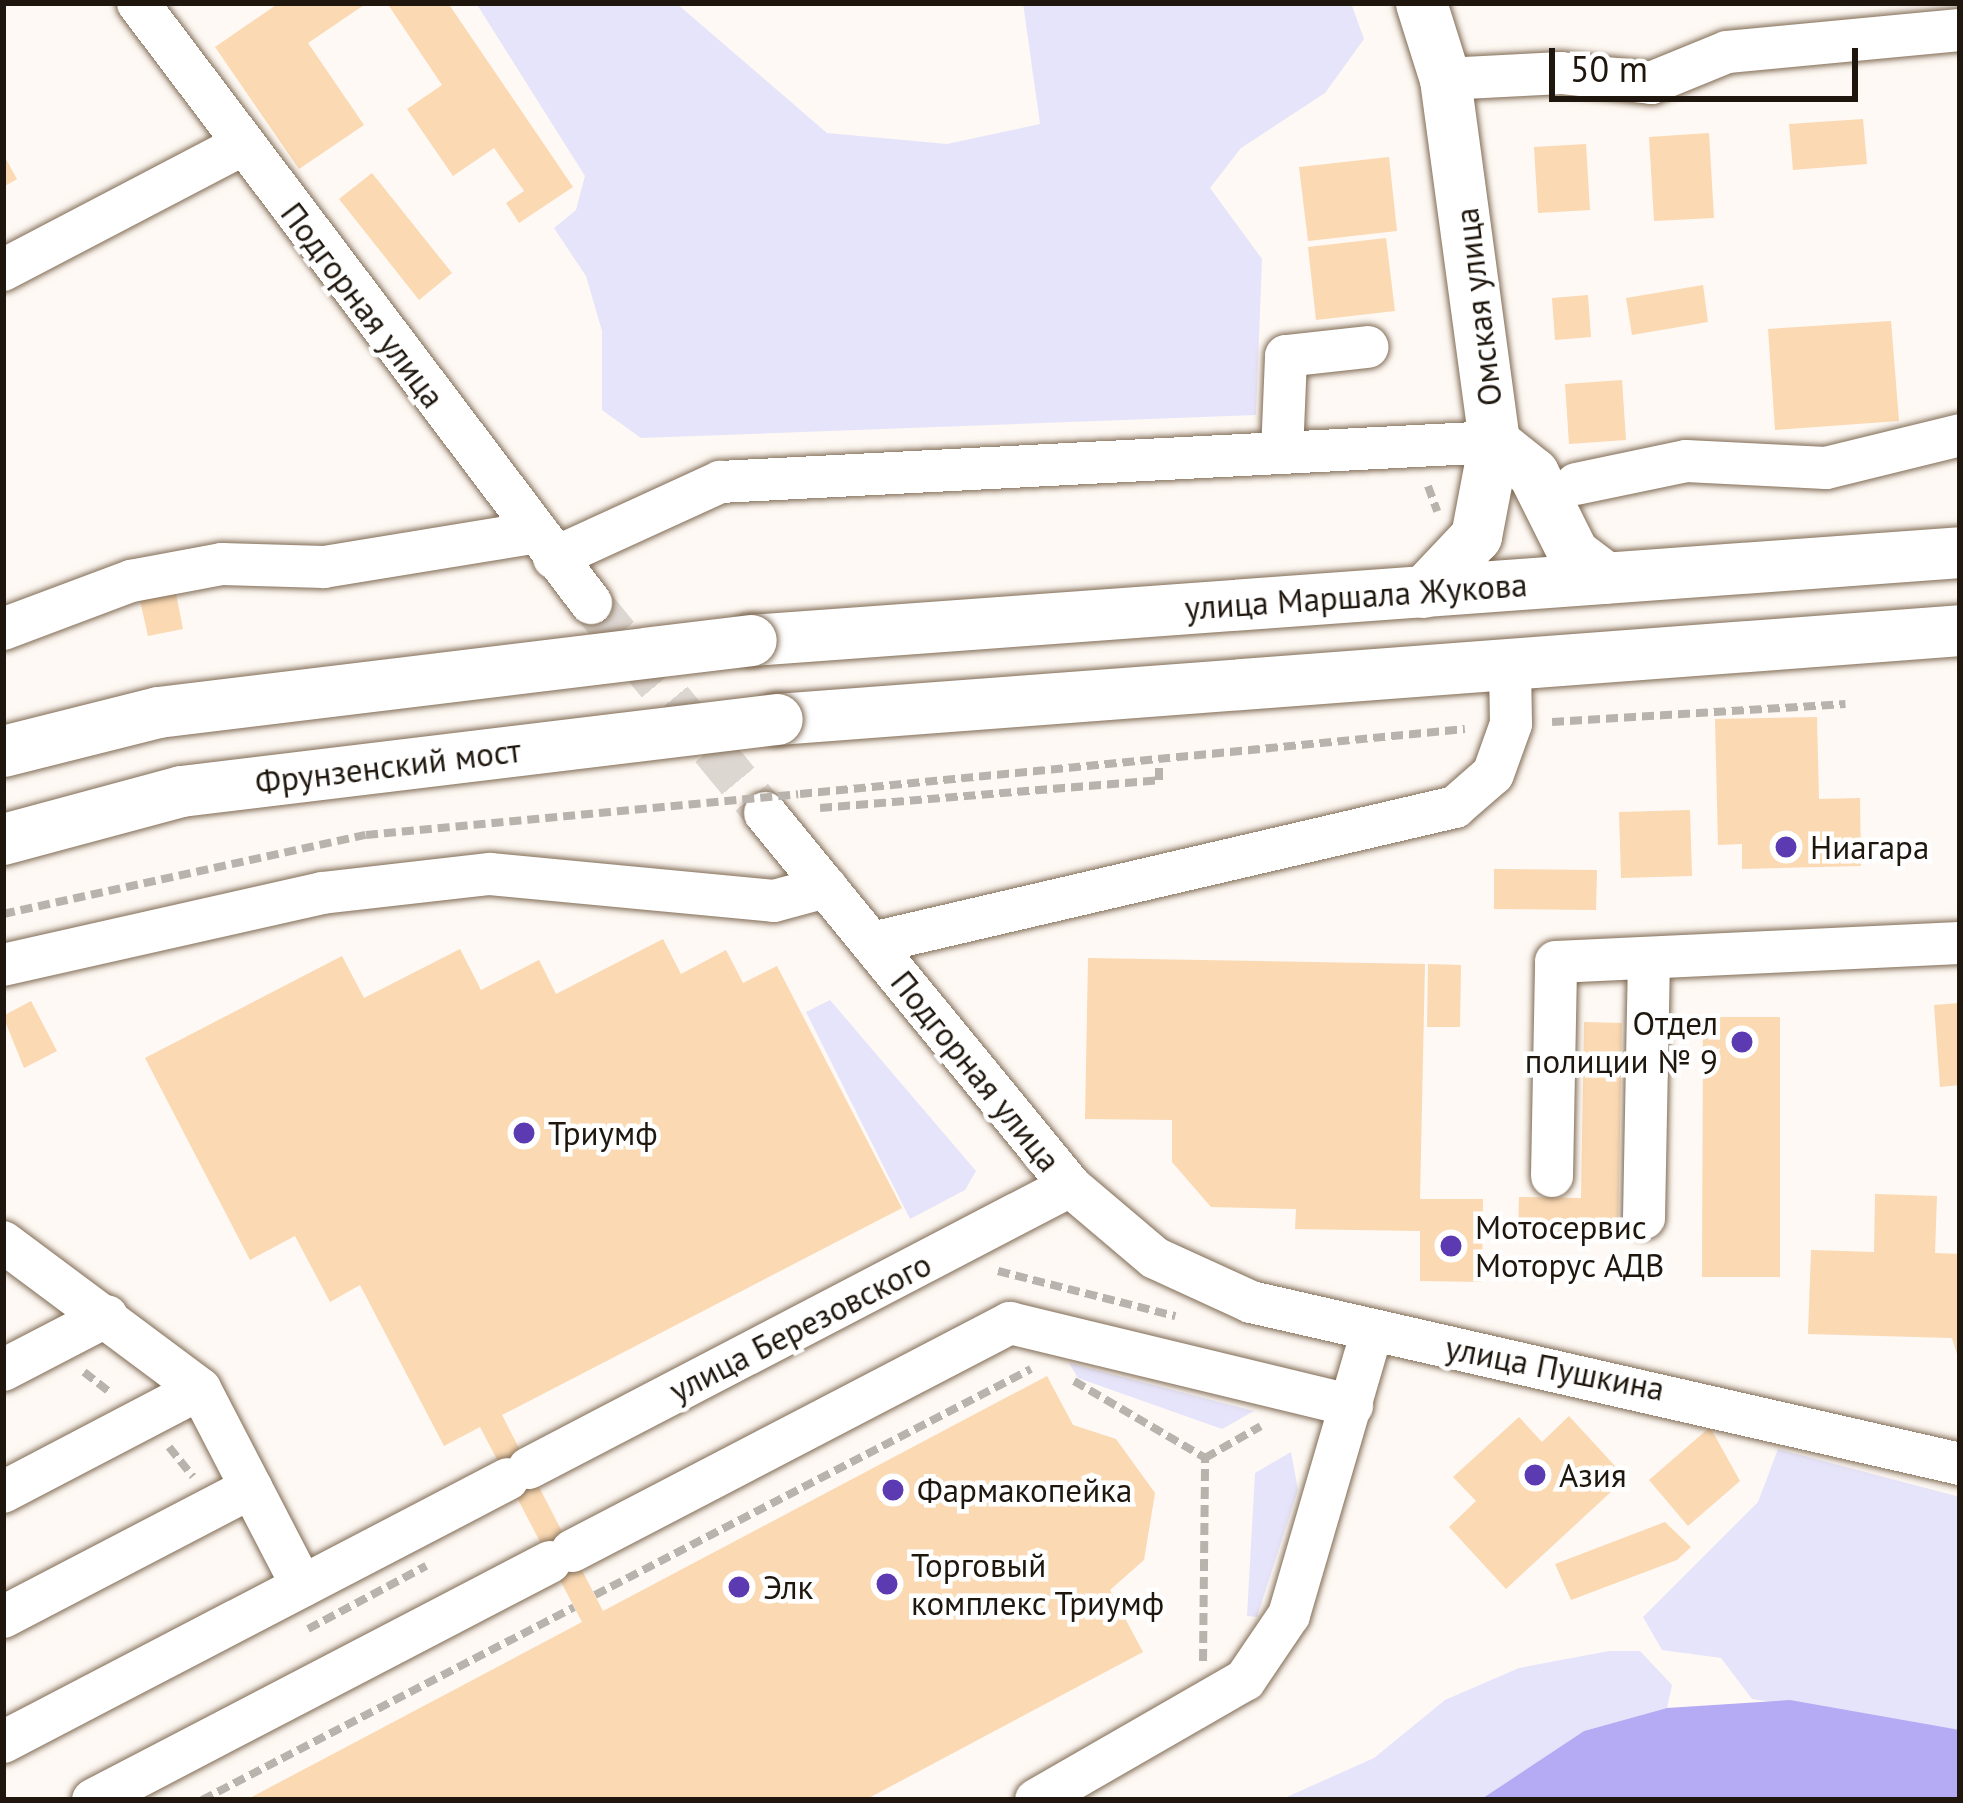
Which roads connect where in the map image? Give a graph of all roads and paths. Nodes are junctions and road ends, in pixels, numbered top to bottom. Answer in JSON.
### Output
{"nodes":[{"id":1,"x":138,"y":3,"type":"edge"},
{"id":2,"x":1421,"y":3,"type":"edge"},
{"id":3,"x":1960,"y":30,"type":"edge"},
{"id":4,"x":1445,"y":79,"type":"junction"},
{"id":5,"x":242,"y":145,"type":"junction"},
{"id":6,"x":3,"y":270,"type":"edge"},
{"id":7,"x":1368,"y":346,"type":"dead end"},
{"id":8,"x":1960,"y":435,"type":"edge"},
{"id":9,"x":1494,"y":442,"type":"junction"},
{"id":10,"x":1282,"y":453,"type":"junction"},
{"id":11,"x":1576,"y":484,"type":"dead end"},
{"id":12,"x":1428,"y":486,"type":"dead end"},
{"id":13,"x":1429,"y":512,"type":"dead end"},
{"id":14,"x":545,"y":545,"type":"junction"},
{"id":15,"x":1960,"y":552,"type":"edge"},
{"id":16,"x":1606,"y":578,"type":"junction"},
{"id":17,"x":1423,"y":592,"type":"junction"},
{"id":18,"x":591,"y":603,"type":"tunnel mouth"},
{"id":19,"x":3,"y":629,"type":"edge"},
{"id":20,"x":1960,"y":630,"type":"edge"},
{"id":21,"x":1510,"y":665,"type":"junction"},
{"id":22,"x":1845,"y":704,"type":"dead end"},
{"id":23,"x":1511,"y":724,"type":"junction"},
{"id":24,"x":3,"y":752,"type":"edge"},
{"id":25,"x":1159,"y":764,"type":"junction"},
{"id":26,"x":782,"y":804,"type":"junction"},
{"id":27,"x":820,"y":808,"type":"dead end"},
{"id":28,"x":3,"y":839,"type":"edge"},
{"id":29,"x":826,"y":887,"type":"junction"},
{"id":30,"x":3,"y":914,"type":"edge"},
{"id":31,"x":872,"y":943,"type":"junction"},
{"id":32,"x":1960,"y":943,"type":"edge"},
{"id":33,"x":1649,"y":960,"type":"junction"},
{"id":34,"x":3,"y":965,"type":"edge"},
{"id":35,"x":1552,"y":1176,"type":"dead end"},
{"id":36,"x":1070,"y":1186,"type":"junction"},
{"id":37,"x":1644,"y":1218,"type":"dead end"},
{"id":38,"x":6,"y":1249,"type":"edge"},
{"id":39,"x":1155,"y":1258,"type":"joint"},
{"id":40,"x":107,"y":1316,"type":"junction"},
{"id":41,"x":1372,"y":1332,"type":"junction"},
{"id":42,"x":1038,"y":1365,"type":"dead end"},
{"id":43,"x":3,"y":1370,"type":"edge"},
{"id":44,"x":200,"y":1389,"type":"junction"},
{"id":45,"x":1079,"y":1391,"type":"dead end"},
{"id":46,"x":1352,"y":1406,"type":"junction"},
{"id":47,"x":1278,"y":1417,"type":"dead end"},
{"id":48,"x":1205,"y":1458,"type":"junction"},
{"id":49,"x":1960,"y":1464,"type":"edge"},
{"id":50,"x":251,"y":1488,"type":"junction"},
{"id":51,"x":3,"y":1492,"type":"edge"},
{"id":52,"x":302,"y":1586,"type":"junction"},
{"id":53,"x":595,"y":1595,"type":"dead end"},
{"id":54,"x":574,"y":1607,"type":"dead end"},
{"id":55,"x":3,"y":1617,"type":"edge"},
{"id":56,"x":1202,"y":1711,"type":"junction"},
{"id":57,"x":3,"y":1742,"type":"edge"},
{"id":58,"x":93,"y":1800,"type":"edge"},
{"id":59,"x":202,"y":1800,"type":"edge"},
{"id":60,"x":1036,"y":1800,"type":"edge"}],
"edges":[{"from":1,"to":5,"type":"street","name":"Подгорная улица"},
{"from":2,"to":4,"type":"main road","name":"Омская улица"},
{"from":3,"to":4,"type":"street"},
{"from":4,"to":9,"type":"main road","name":"Омская улица"},
{"from":5,"to":6,"type":"street"},
{"from":5,"to":14,"type":"street","name":"Подгорная улица"},
{"from":7,"to":10,"type":"street"},
{"from":8,"to":11,"type":"street"},
{"from":9,"to":10,"type":"street"},
{"from":9,"to":16,"type":"main road"},
{"from":9,"to":17,"type":"main road","name":"Омская улица"},
{"from":10,"to":14,"type":"street"},
{"from":12,"to":13,"type":"path"},
{"from":14,"to":18,"type":"street","name":"Подгорная улица"},
{"from":14,"to":19,"type":"street"},
{"from":15,"to":16,"type":"main road","name":"улица Маршала Жукова"},
{"from":16,"to":17,"type":"main road","name":"улица Маршала Жукова"},
{"from":17,"to":24,"type":"main road","name":"улица Маршала Жукова","bridge":true},
{"from":20,"to":21,"type":"main road"},
{"from":21,"to":23,"type":"street"},
{"from":21,"to":28,"type":"main road","name":"Фрунзенский мост","bridge":true},
{"from":22,"to":23,"type":"path"},
{"from":23,"to":25,"type":"path"},
{"from":23,"to":31,"type":"street"},
{"from":25,"to":26,"type":"path"},
{"from":25,"to":27,"type":"path"},
{"from":26,"to":29,"type":"street","name":"Подгорная улица"},
{"from":26,"to":30,"type":"path","bridge":true},
{"from":29,"to":31,"type":"street","name":"Подгорная улица"},
{"from":29,"to":34,"type":"street"},
{"from":31,"to":36,"type":"street","name":"Подгорная улица"},
{"from":32,"to":33,"type":"street"},
{"from":33,"to":35,"type":"street"},
{"from":33,"to":37,"type":"street"},
{"from":36,"to":39,"type":"street","name":"Подгорная улица"},
{"from":36,"to":52,"type":"street","name":"улица Березовского"},
{"from":38,"to":40,"type":"street"},
{"from":39,"to":41,"type":"street","name":"улица Пушкина"},
{"from":40,"to":43,"type":"street"},
{"from":40,"to":44,"type":"street"},
{"from":41,"to":46,"type":"street"},
{"from":41,"to":49,"type":"street","name":"улица Пушкина"},
{"from":42,"to":53,"type":"path"},
{"from":44,"to":50,"type":"street"},
{"from":44,"to":51,"type":"street"},
{"from":45,"to":48,"type":"path"},
{"from":46,"to":56,"type":"street"},
{"from":46,"to":58,"type":"street"},
{"from":47,"to":48,"type":"path"},
{"from":48,"to":56,"type":"path"},
{"from":50,"to":52,"type":"street"},
{"from":50,"to":55,"type":"street"},
{"from":52,"to":57,"type":"street","name":"улица Березовского"},
{"from":54,"to":59,"type":"path"},
{"from":56,"to":60,"type":"street"}]}
